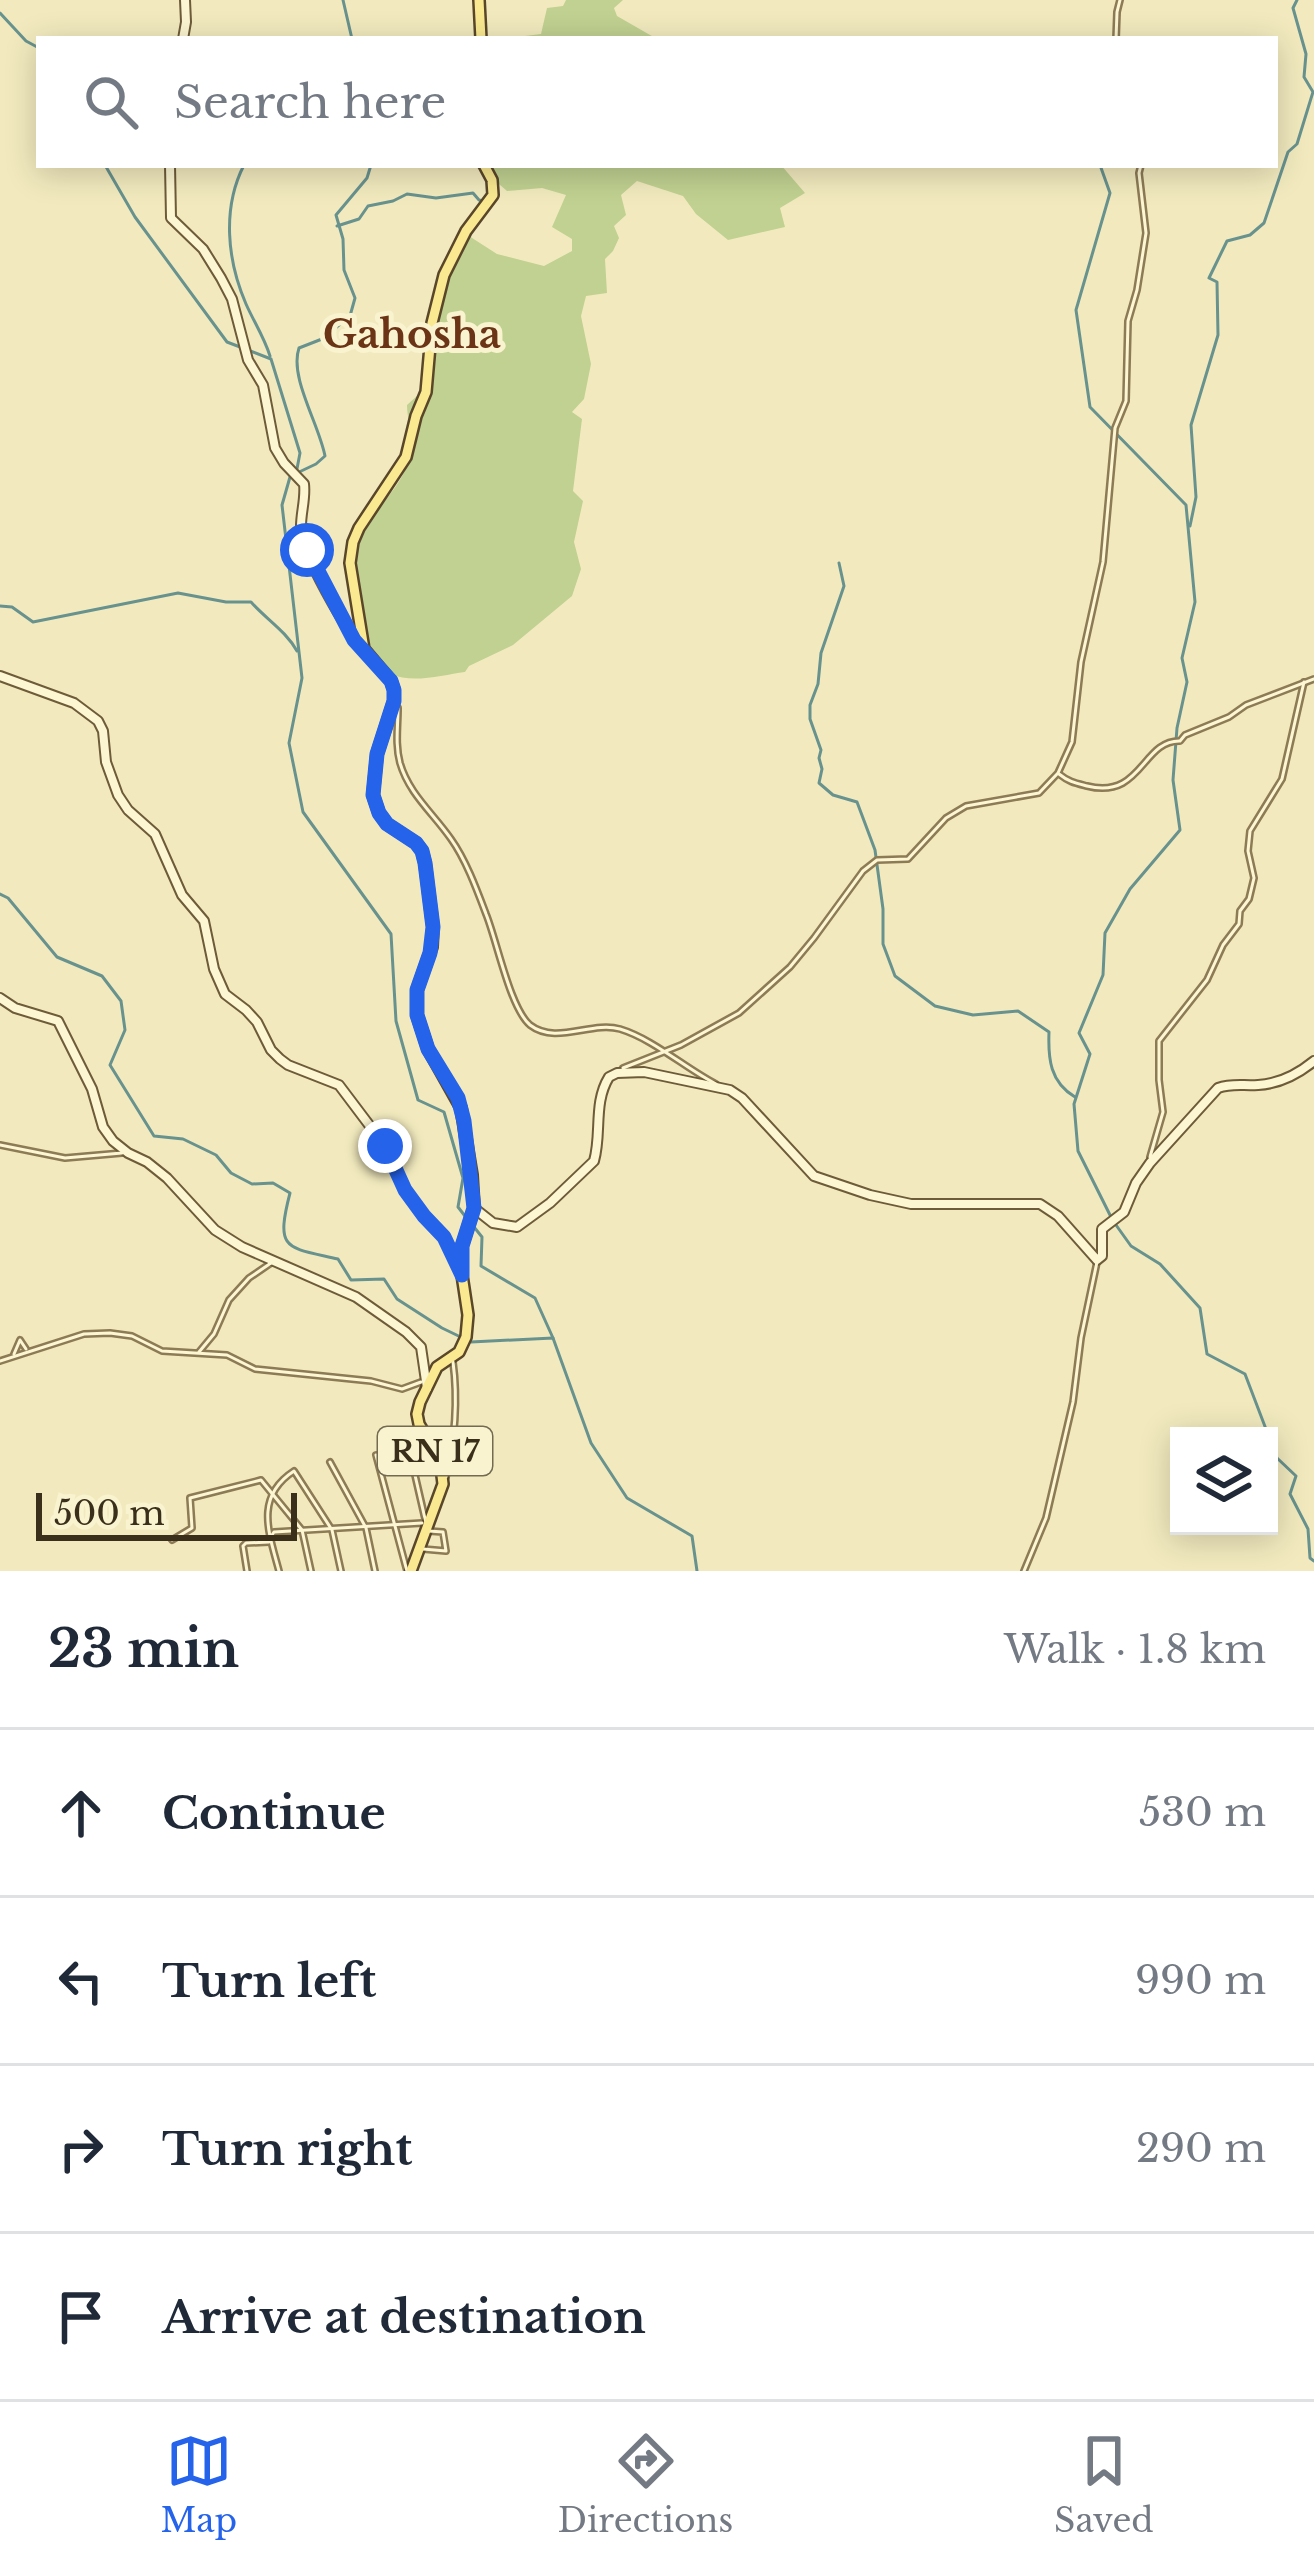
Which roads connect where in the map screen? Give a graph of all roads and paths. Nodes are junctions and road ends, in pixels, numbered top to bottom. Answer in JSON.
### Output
{"nodes":[{"id":1,"x":185,"y":0,"type":"edge"},
{"id":2,"x":479,"y":0,"type":"edge"},
{"id":3,"x":1120,"y":0,"type":"edge"},
{"id":4,"x":184,"y":36,"type":"edge"},
{"id":5,"x":481,"y":36,"type":"edge"},
{"id":6,"x":1116,"y":36,"type":"edge"},
{"id":7,"x":170,"y":168,"type":"edge"},
{"id":8,"x":486,"y":168,"type":"edge"},
{"id":9,"x":1140,"y":168,"type":"edge"},
{"id":10,"x":364,"y":649,"type":"junction"},
{"id":11,"x":0,"y":676,"type":"edge"},
{"id":12,"x":1314,"y":679,"type":"edge"},
{"id":13,"x":1304,"y":682,"type":"junction"},
{"id":14,"x":394,"y":701,"type":"junction"},
{"id":15,"x":1058,"y":773,"type":"junction"},
{"id":16,"x":0,"y":998,"type":"edge"},
{"id":17,"x":662,"y":1052,"type":"junction"},
{"id":18,"x":1314,"y":1061,"type":"edge"},
{"id":19,"x":616,"y":1073,"type":"junction"},
{"id":20,"x":730,"y":1090,"type":"junction"},
{"id":21,"x":0,"y":1145,"type":"edge"},
{"id":22,"x":128,"y":1153,"type":"junction"},
{"id":23,"x":1150,"y":1163,"type":"junction"},
{"id":24,"x":471,"y":1218,"type":"junction"},
{"id":25,"x":275,"y":1260,"type":"junction"},
{"id":26,"x":1097,"y":1260,"type":"junction"},
{"id":27,"x":462,"y":1275,"type":"junction"},
{"id":28,"x":27,"y":1352,"type":"junction"},
{"id":29,"x":198,"y":1353,"type":"junction"},
{"id":30,"x":454,"y":1354,"type":"junction"},
{"id":31,"x":13,"y":1355,"type":"junction"},
{"id":32,"x":0,"y":1361,"type":"edge"},
{"id":33,"x":426,"y":1383,"type":"junction"},
{"id":34,"x":409,"y":1449,"type":"dead end"},
{"id":35,"x":376,"y":1455,"type":"dead end"},
{"id":36,"x":330,"y":1462,"type":"dead end"},
{"id":37,"x":443,"y":1484,"type":"junction"},
{"id":38,"x":273,"y":1495,"type":"junction"},
{"id":39,"x":428,"y":1525,"type":"junction"},
{"id":40,"x":394,"y":1526,"type":"junction"},
{"id":41,"x":366,"y":1528,"type":"junction"},
{"id":42,"x":332,"y":1530,"type":"junction"},
{"id":43,"x":302,"y":1531,"type":"junction"},
{"id":44,"x":172,"y":1540,"type":"dead end"},
{"id":45,"x":272,"y":1542,"type":"junction"},
{"id":46,"x":420,"y":1548,"type":"junction"},
{"id":47,"x":247,"y":1571,"type":"edge"},
{"id":48,"x":279,"y":1571,"type":"edge"},
{"id":49,"x":311,"y":1571,"type":"edge"},
{"id":50,"x":341,"y":1571,"type":"edge"},
{"id":51,"x":374,"y":1571,"type":"edge"},
{"id":52,"x":409,"y":1571,"type":"edge"},
{"id":53,"x":1024,"y":1571,"type":"edge"}],
"edges":[{"from":1,"to":4,"type":"street"},
{"from":2,"to":5,"type":"main road"},
{"from":3,"to":6,"type":"street"},
{"from":7,"to":10,"type":"street"},
{"from":8,"to":10,"type":"main road"},
{"from":9,"to":15,"type":"street"},
{"from":10,"to":14,"type":"main road"},
{"from":11,"to":27,"type":"street"},
{"from":12,"to":13,"type":"street"},
{"from":13,"to":15,"type":"street"},
{"from":13,"to":23,"type":"street"},
{"from":14,"to":17,"type":"street"},
{"from":14,"to":24,"type":"main road","number":"RN 17"},
{"from":15,"to":17,"type":"street"},
{"from":16,"to":22,"type":"street"},
{"from":17,"to":19,"type":"street"},
{"from":17,"to":20,"type":"street"},
{"from":18,"to":23,"type":"street"},
{"from":19,"to":20,"type":"street"},
{"from":19,"to":24,"type":"street"},
{"from":20,"to":26,"type":"street"},
{"from":21,"to":22,"type":"street"},
{"from":22,"to":25,"type":"street"},
{"from":23,"to":26,"type":"street"},
{"from":24,"to":27,"type":"main road","number":"RN 17"},
{"from":25,"to":29,"type":"street"},
{"from":25,"to":33,"type":"street"},
{"from":26,"to":53,"type":"street"},
{"from":27,"to":30,"type":"main road","number":"RN 17"},
{"from":28,"to":29,"type":"street"},
{"from":28,"to":31,"type":"street"},
{"from":28,"to":31,"type":"street"},
{"from":29,"to":33,"type":"street"},
{"from":30,"to":33,"type":"main road","number":"RN 17"},
{"from":30,"to":37,"type":"street"},
{"from":31,"to":32,"type":"street"},
{"from":33,"to":37,"type":"main road","number":"RN 17"},
{"from":34,"to":39,"type":"street"},
{"from":35,"to":40,"type":"street"},
{"from":36,"to":41,"type":"street"},
{"from":37,"to":39,"type":"main road","number":"RN 17"},
{"from":38,"to":42,"type":"street"},
{"from":38,"to":43,"type":"street"},
{"from":38,"to":44,"type":"street"},
{"from":38,"to":45,"type":"street"},
{"from":39,"to":40,"type":"street"},
{"from":39,"to":46,"type":"main road","number":"RN 17"},
{"from":39,"to":46,"type":"street"},
{"from":40,"to":41,"type":"street"},
{"from":40,"to":52,"type":"street"},
{"from":41,"to":42,"type":"street"},
{"from":41,"to":51,"type":"street"},
{"from":42,"to":43,"type":"street"},
{"from":42,"to":50,"type":"street"},
{"from":43,"to":45,"type":"street"},
{"from":43,"to":49,"type":"street"},
{"from":45,"to":47,"type":"street"},
{"from":45,"to":48,"type":"street"},
{"from":46,"to":52,"type":"main road","number":"RN 17"}]}
